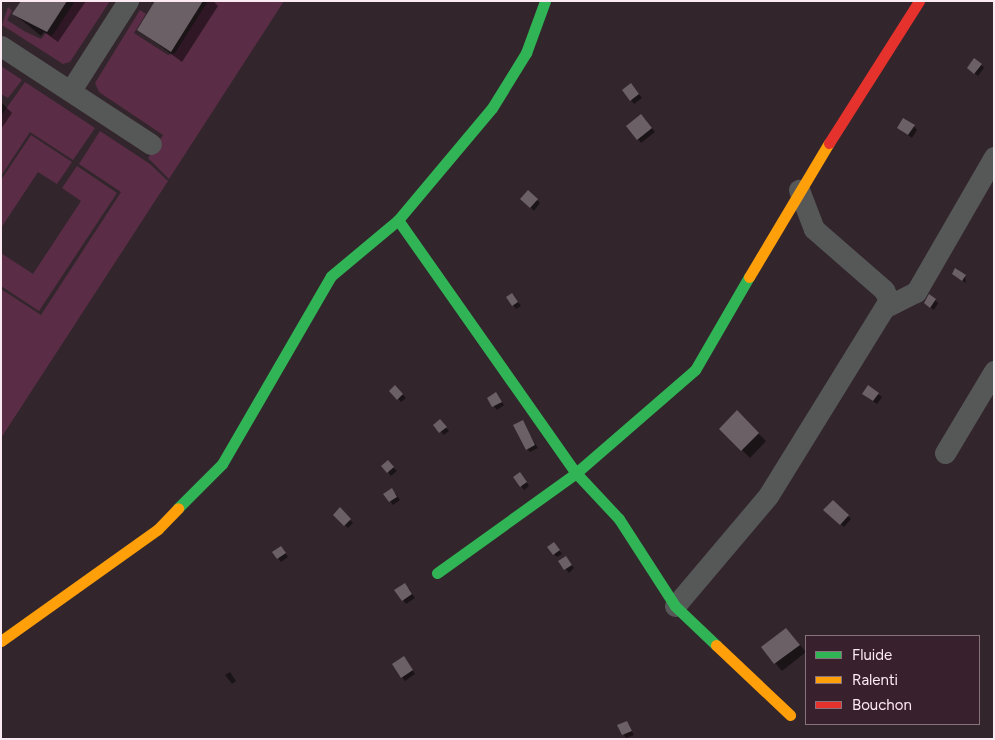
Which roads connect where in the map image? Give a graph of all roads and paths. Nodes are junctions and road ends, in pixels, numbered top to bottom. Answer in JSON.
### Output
{"nodes":[{"id":1,"x":128,"y":1,"type":"edge"},
{"id":2,"x":545,"y":1,"type":"edge"},
{"id":3,"x":919,"y":1,"type":"edge"},
{"id":4,"x":1,"y":46,"type":"edge"},
{"id":5,"x":70,"y":90,"type":"junction"},
{"id":6,"x":151,"y":144,"type":"dead end"},
{"id":7,"x":994,"y":157,"type":"edge"},
{"id":8,"x":798,"y":190,"type":"junction"},
{"id":9,"x":398,"y":220,"type":"junction"},
{"id":10,"x":886,"y":307,"type":"junction"},
{"id":11,"x":994,"y":371,"type":"edge"},
{"id":12,"x":945,"y":453,"type":"dead end"},
{"id":13,"x":576,"y":473,"type":"junction"},
{"id":14,"x":437,"y":573,"type":"dead end"},
{"id":15,"x":675,"y":606,"type":"junction"},
{"id":16,"x":1,"y":641,"type":"edge"},
{"id":17,"x":790,"y":715,"type":"dead end"}],
"edges":[{"from":1,"to":5,"type":"street"},
{"from":2,"to":9,"type":"street"},
{"from":3,"to":8,"type":"street"},
{"from":4,"to":5,"type":"street"},
{"from":5,"to":6,"type":"street"},
{"from":7,"to":10,"type":"street"},
{"from":8,"to":10,"type":"street"},
{"from":8,"to":13,"type":"street"},
{"from":9,"to":13,"type":"street"},
{"from":9,"to":16,"type":"street"},
{"from":10,"to":15,"type":"street"},
{"from":11,"to":12,"type":"street"},
{"from":13,"to":14,"type":"street"},
{"from":13,"to":15,"type":"street"},
{"from":15,"to":17,"type":"street"}]}
